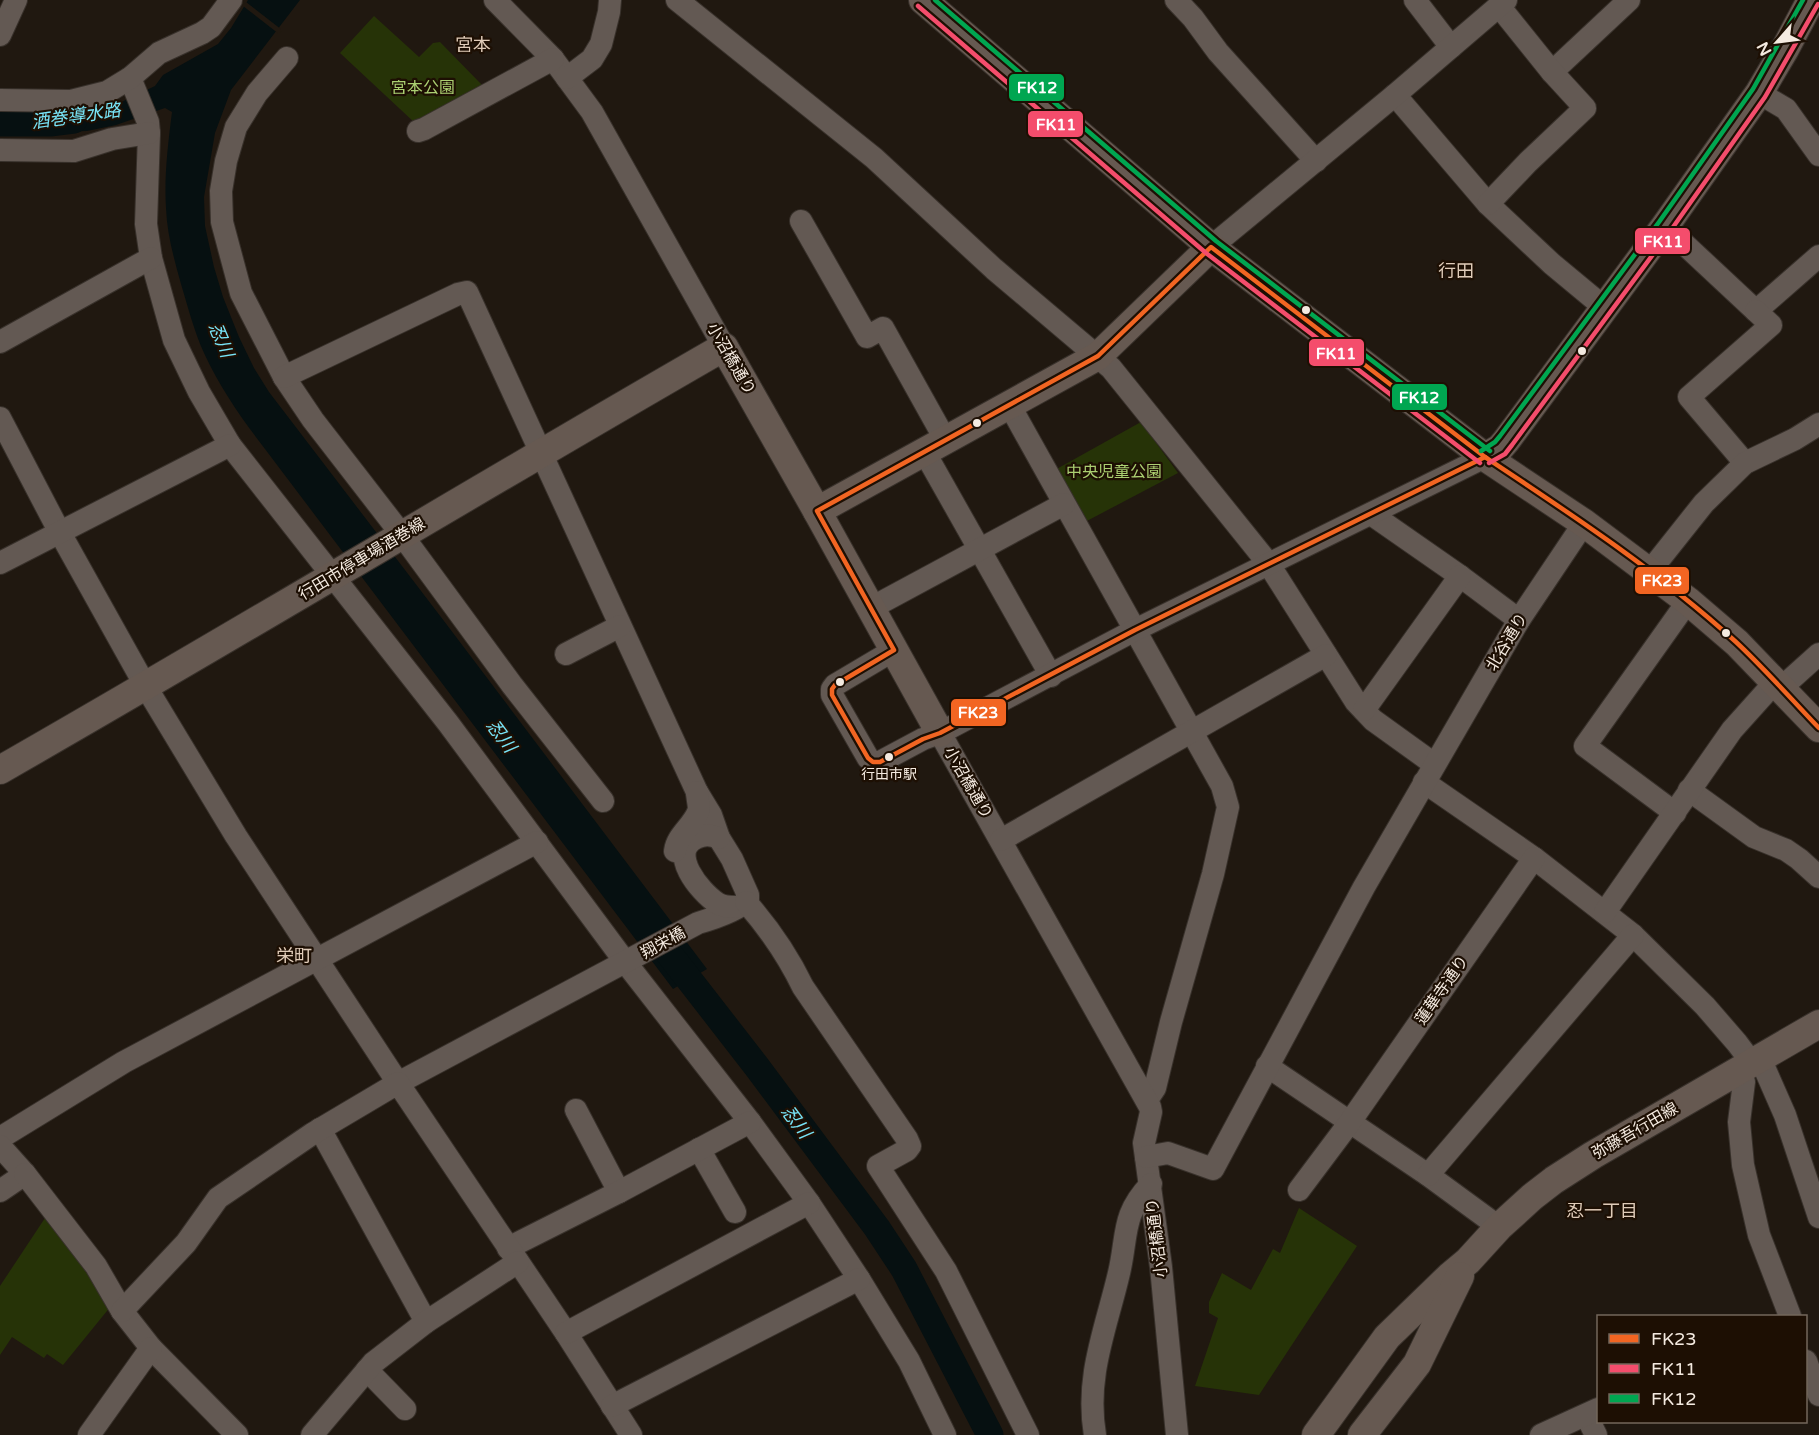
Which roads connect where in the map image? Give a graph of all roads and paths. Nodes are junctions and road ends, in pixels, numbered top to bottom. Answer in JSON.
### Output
{"nodes":[{"id":1,"x":16,"y":0,"type":"edge"},
{"id":2,"x":231,"y":0,"type":"edge"},
{"id":3,"x":495,"y":0,"type":"edge"},
{"id":4,"x":610,"y":0,"type":"edge"},
{"id":5,"x":676,"y":0,"type":"edge"},
{"id":6,"x":923,"y":0,"type":"edge"},
{"id":7,"x":1176,"y":0,"type":"edge"},
{"id":8,"x":1415,"y":0,"type":"edge"},
{"id":9,"x":1629,"y":0,"type":"edge"},
{"id":10,"x":1811,"y":0,"type":"edge"},
{"id":11,"x":1502,"y":3,"type":"edge"},
{"id":12,"x":0,"y":35,"type":"edge"},
{"id":13,"x":1451,"y":47,"type":"junction"},
{"id":14,"x":287,"y":58,"type":"dead end"},
{"id":15,"x":553,"y":59,"type":"junction"},
{"id":16,"x":1552,"y":72,"type":"junction"},
{"id":17,"x":567,"y":78,"type":"junction"},
{"id":18,"x":134,"y":86,"type":"junction"},
{"id":19,"x":1760,"y":93,"type":"junction"},
{"id":20,"x":1395,"y":95,"type":"junction"},
{"id":21,"x":0,"y":100,"type":"edge"},
{"id":22,"x":148,"y":127,"type":"junction"},
{"id":23,"x":418,"y":131,"type":"dead end"},
{"id":24,"x":0,"y":150,"type":"edge"},
{"id":25,"x":1819,"y":155,"type":"edge"},
{"id":26,"x":1316,"y":160,"type":"junction"},
{"id":27,"x":1488,"y":204,"type":"junction"},
{"id":28,"x":801,"y":221,"type":"dead end"},
{"id":29,"x":1665,"y":226,"type":"junction"},
{"id":30,"x":1211,"y":247,"type":"junction"},
{"id":31,"x":1819,"y":256,"type":"edge"},
{"id":32,"x":151,"y":258,"type":"junction"},
{"id":33,"x":1605,"y":308,"type":"junction"},
{"id":34,"x":1756,"y":311,"type":"junction"},
{"id":35,"x":0,"y":342,"type":"edge"},
{"id":36,"x":724,"y":347,"type":"junction"},
{"id":37,"x":1098,"y":356,"type":"junction"},
{"id":38,"x":284,"y":377,"type":"junction"},
{"id":39,"x":1010,"y":406,"type":"junction"},
{"id":40,"x":0,"y":418,"type":"edge"},
{"id":41,"x":1819,"y":424,"type":"edge"},
{"id":42,"x":230,"y":445,"type":"junction"},
{"id":43,"x":935,"y":447,"type":"junction"},
{"id":44,"x":541,"y":452,"type":"junction"},
{"id":45,"x":1485,"y":457,"type":"junction"},
{"id":46,"x":1745,"y":463,"type":"junction"},
{"id":47,"x":1064,"y":504,"type":"junction"},
{"id":48,"x":818,"y":511,"type":"junction"},
{"id":49,"x":1371,"y":514,"type":"junction"},
{"id":50,"x":1584,"y":523,"type":"junction"},
{"id":51,"x":59,"y":531,"type":"junction"},
{"id":52,"x":398,"y":537,"type":"junction"},
{"id":53,"x":981,"y":550,"type":"junction"},
{"id":54,"x":0,"y":563,"type":"edge"},
{"id":55,"x":1268,"y":563,"type":"junction"},
{"id":56,"x":1650,"y":571,"type":"junction"},
{"id":57,"x":335,"y":575,"type":"junction"},
{"id":58,"x":1460,"y":576,"type":"junction"},
{"id":59,"x":1688,"y":601,"type":"junction"},
{"id":60,"x":871,"y":608,"type":"junction"},
{"id":61,"x":1519,"y":620,"type":"junction"},
{"id":62,"x":620,"y":626,"type":"junction"},
{"id":63,"x":1135,"y":630,"type":"junction"},
{"id":64,"x":894,"y":650,"type":"junction"},
{"id":65,"x":566,"y":654,"type":"dead end"},
{"id":66,"x":1819,"y":654,"type":"edge"},
{"id":67,"x":1326,"y":655,"type":"junction"},
{"id":68,"x":1051,"y":676,"type":"junction"},
{"id":69,"x":1778,"y":685,"type":"junction"},
{"id":70,"x":146,"y":687,"type":"junction"},
{"id":71,"x":1364,"y":710,"type":"junction"},
{"id":72,"x":1819,"y":728,"type":"edge"},
{"id":73,"x":1192,"y":731,"type":"junction"},
{"id":74,"x":940,"y":733,"type":"junction"},
{"id":75,"x":0,"y":770,"type":"edge"},
{"id":76,"x":1429,"y":773,"type":"junction"},
{"id":77,"x":1689,"y":790,"type":"junction"},
{"id":78,"x":697,"y":792,"type":"junction"},
{"id":79,"x":603,"y":801,"type":"dead end"},
{"id":80,"x":1675,"y":813,"type":"junction"},
{"id":81,"x":719,"y":838,"type":"junction"},
{"id":82,"x":1001,"y":840,"type":"junction"},
{"id":83,"x":537,"y":842,"type":"junction"},
{"id":84,"x":1533,"y":858,"type":"junction"},
{"id":85,"x":1819,"y":877,"type":"edge"},
{"id":86,"x":696,"y":881,"type":"junction"},
{"id":87,"x":741,"y":905,"type":"junction"},
{"id":88,"x":1605,"y":912,"type":"junction"},
{"id":89,"x":696,"y":924,"type":"junction"},
{"id":90,"x":1633,"y":935,"type":"junction"},
{"id":91,"x":318,"y":959,"type":"junction"},
{"id":92,"x":629,"y":961,"type":"junction"},
{"id":93,"x":1819,"y":1024,"type":"edge"},
{"id":94,"x":1751,"y":1064,"type":"junction"},
{"id":95,"x":1267,"y":1066,"type":"junction"},
{"id":96,"x":398,"y":1083,"type":"junction"},
{"id":97,"x":1147,"y":1100,"type":"junction"},
{"id":98,"x":576,"y":1110,"type":"dead end"},
{"id":99,"x":750,"y":1122,"type":"junction"},
{"id":100,"x":1350,"y":1122,"type":"junction"},
{"id":101,"x":320,"y":1129,"type":"junction"},
{"id":102,"x":0,"y":1138,"type":"edge"},
{"id":103,"x":0,"y":1146,"type":"edge"},
{"id":104,"x":699,"y":1149,"type":"junction"},
{"id":105,"x":1146,"y":1157,"type":"junction"},
{"id":106,"x":24,"y":1174,"type":"junction"},
{"id":107,"x":1428,"y":1175,"type":"junction"},
{"id":108,"x":1151,"y":1184,"type":"junction"},
{"id":109,"x":1299,"y":1190,"type":"dead end"},
{"id":110,"x":0,"y":1191,"type":"edge"},
{"id":111,"x":620,"y":1192,"type":"junction"},
{"id":112,"x":809,"y":1203,"type":"junction"},
{"id":113,"x":735,"y":1212,"type":"dead end"},
{"id":114,"x":1819,"y":1217,"type":"edge"},
{"id":115,"x":1498,"y":1227,"type":"junction"},
{"id":116,"x":513,"y":1255,"type":"junction"},
{"id":117,"x":1468,"y":1261,"type":"junction"},
{"id":118,"x":859,"y":1278,"type":"junction"},
{"id":119,"x":122,"y":1311,"type":"junction"},
{"id":120,"x":1789,"y":1315,"type":"edge"},
{"id":121,"x":426,"y":1322,"type":"junction"},
{"id":122,"x":566,"y":1333,"type":"junction"},
{"id":123,"x":151,"y":1348,"type":"junction"},
{"id":124,"x":1807,"y":1364,"type":"edge"},
{"id":125,"x":367,"y":1370,"type":"junction"},
{"id":126,"x":1819,"y":1395,"type":"edge"},
{"id":127,"x":612,"y":1406,"type":"junction"},
{"id":128,"x":405,"y":1409,"type":"dead end"},
{"id":129,"x":1593,"y":1420,"type":"edge"},
{"id":130,"x":89,"y":1435,"type":"edge"},
{"id":131,"x":237,"y":1435,"type":"edge"},
{"id":132,"x":312,"y":1435,"type":"edge"},
{"id":133,"x":631,"y":1435,"type":"edge"},
{"id":134,"x":945,"y":1435,"type":"edge"},
{"id":135,"x":1028,"y":1435,"type":"edge"},
{"id":136,"x":1095,"y":1435,"type":"edge"},
{"id":137,"x":1177,"y":1435,"type":"edge"},
{"id":138,"x":1316,"y":1435,"type":"edge"},
{"id":139,"x":1362,"y":1435,"type":"edge"},
{"id":140,"x":1540,"y":1435,"type":"edge"}],
"edges":[{"from":1,"to":12,"type":"street"},
{"from":2,"to":18,"type":"street"},
{"from":3,"to":15,"type":"street","name":"小沼橋通り"},
{"from":4,"to":17,"type":"street"},
{"from":5,"to":37,"type":"street"},
{"from":6,"to":30,"type":"main road"},
{"from":7,"to":26,"type":"street"},
{"from":8,"to":13,"type":"street"},
{"from":9,"to":16,"type":"street"},
{"from":10,"to":19,"type":"main road"},
{"from":11,"to":13,"type":"street"},
{"from":11,"to":16,"type":"street"},
{"from":13,"to":20,"type":"street"},
{"from":14,"to":38,"type":"street"},
{"from":15,"to":17,"type":"street","name":"小沼橋通り"},
{"from":15,"to":23,"type":"street"},
{"from":16,"to":27,"type":"street"},
{"from":17,"to":36,"type":"street","name":"小沼橋通り"},
{"from":18,"to":21,"type":"street"},
{"from":18,"to":22,"type":"street"},
{"from":19,"to":25,"type":"street"},
{"from":19,"to":29,"type":"main road"},
{"from":20,"to":26,"type":"street"},
{"from":20,"to":27,"type":"street"},
{"from":22,"to":24,"type":"street"},
{"from":22,"to":32,"type":"street"},
{"from":26,"to":30,"type":"street"},
{"from":27,"to":33,"type":"street"},
{"from":28,"to":43,"type":"street"},
{"from":29,"to":33,"type":"main road"},
{"from":29,"to":34,"type":"street"},
{"from":30,"to":37,"type":"main road"},
{"from":30,"to":45,"type":"main road"},
{"from":31,"to":34,"type":"street"},
{"from":32,"to":35,"type":"street"},
{"from":32,"to":42,"type":"street"},
{"from":33,"to":45,"type":"main road"},
{"from":34,"to":46,"type":"street"},
{"from":36,"to":44,"type":"main road","name":"行田市停車場酒巻線"},
{"from":36,"to":48,"type":"main road","name":"小沼橋通り"},
{"from":37,"to":39,"type":"main road"},
{"from":37,"to":55,"type":"street"},
{"from":38,"to":44,"type":"street"},
{"from":38,"to":52,"type":"street"},
{"from":39,"to":43,"type":"main road"},
{"from":39,"to":47,"type":"street"},
{"from":40,"to":51,"type":"street"},
{"from":41,"to":46,"type":"street"},
{"from":42,"to":51,"type":"street"},
{"from":42,"to":57,"type":"street"},
{"from":43,"to":48,"type":"main road"},
{"from":43,"to":53,"type":"street"},
{"from":44,"to":52,"type":"main road","name":"行田市停車場酒巻線"},
{"from":44,"to":62,"type":"street"},
{"from":45,"to":49,"type":"street"},
{"from":45,"to":50,"type":"main road"},
{"from":46,"to":56,"type":"street"},
{"from":47,"to":53,"type":"street"},
{"from":47,"to":63,"type":"street"},
{"from":48,"to":60,"type":"main road","name":"小沼橋通り"},
{"from":49,"to":55,"type":"street"},
{"from":49,"to":58,"type":"street"},
{"from":50,"to":56,"type":"main road"},
{"from":50,"to":61,"type":"street","name":"北谷通り"},
{"from":51,"to":54,"type":"street"},
{"from":51,"to":70,"type":"street"},
{"from":52,"to":57,"type":"main road","name":"行田市停車場酒巻線"},
{"from":52,"to":79,"type":"street"},
{"from":53,"to":60,"type":"street"},
{"from":53,"to":68,"type":"street"},
{"from":55,"to":63,"type":"street"},
{"from":55,"to":67,"type":"street"},
{"from":56,"to":59,"type":"main road"},
{"from":57,"to":70,"type":"main road","name":"行田市停車場酒巻線"},
{"from":57,"to":83,"type":"street"},
{"from":58,"to":61,"type":"street"},
{"from":58,"to":71,"type":"street"},
{"from":59,"to":69,"type":"main road"},
{"from":59,"to":80,"type":"street"},
{"from":60,"to":64,"type":"main road","name":"小沼橋通り"},
{"from":61,"to":76,"type":"street","name":"北谷通り"},
{"from":62,"to":65,"type":"street"},
{"from":62,"to":78,"type":"street"},
{"from":63,"to":68,"type":"street"},
{"from":63,"to":73,"type":"street"},
{"from":64,"to":74,"type":"main road","name":"小沼橋通り"},
{"from":64,"to":74,"type":"street"},
{"from":66,"to":69,"type":"street"},
{"from":67,"to":71,"type":"street"},
{"from":67,"to":73,"type":"street"},
{"from":68,"to":74,"type":"street"},
{"from":69,"to":72,"type":"main road"},
{"from":69,"to":77,"type":"street"},
{"from":70,"to":75,"type":"main road","name":"行田市停車場酒巻線"},
{"from":70,"to":91,"type":"street"},
{"from":71,"to":76,"type":"street"},
{"from":73,"to":82,"type":"street"},
{"from":73,"to":97,"type":"street"},
{"from":74,"to":82,"type":"street","name":"小沼橋通り"},
{"from":76,"to":84,"type":"street"},
{"from":76,"to":95,"type":"street","name":"北谷通り"},
{"from":77,"to":80,"type":"street"},
{"from":77,"to":85,"type":"street"},
{"from":78,"to":81,"type":"street"},
{"from":78,"to":86,"type":"street"},
{"from":80,"to":88,"type":"street"},
{"from":81,"to":86,"type":"street"},
{"from":81,"to":87,"type":"street"},
{"from":82,"to":97,"type":"street","name":"小沼橋通り"},
{"from":83,"to":91,"type":"street"},
{"from":83,"to":92,"type":"street"},
{"from":84,"to":88,"type":"street"},
{"from":84,"to":100,"type":"street","name":"蓮華寺通り"},
{"from":86,"to":87,"type":"street"},
{"from":86,"to":89,"type":"street"},
{"from":87,"to":89,"type":"street","name":"翔栄橋"},
{"from":87,"to":135,"type":"street"},
{"from":88,"to":90,"type":"street"},
{"from":89,"to":92,"type":"street","name":"翔栄橋"},
{"from":90,"to":94,"type":"street"},
{"from":90,"to":107,"type":"street"},
{"from":91,"to":96,"type":"street"},
{"from":91,"to":102,"type":"street"},
{"from":92,"to":96,"type":"street","name":"翔栄橋"},
{"from":92,"to":99,"type":"street"},
{"from":93,"to":94,"type":"main road","name":"弥藤吾行田線"},
{"from":94,"to":114,"type":"street"},
{"from":94,"to":115,"type":"main road","name":"弥藤吾行田線"},
{"from":94,"to":120,"type":"street"},
{"from":95,"to":100,"type":"street"},
{"from":95,"to":105,"type":"street","name":"北谷通り"},
{"from":96,"to":101,"type":"street","name":"翔栄橋"},
{"from":96,"to":116,"type":"street"},
{"from":97,"to":105,"type":"street","name":"小沼橋通り"},
{"from":98,"to":111,"type":"street"},
{"from":99,"to":104,"type":"street"},
{"from":99,"to":112,"type":"street"},
{"from":100,"to":107,"type":"street"},
{"from":100,"to":109,"type":"street","name":"蓮華寺通り"},
{"from":101,"to":119,"type":"street","name":"翔栄橋"},
{"from":101,"to":121,"type":"street"},
{"from":103,"to":106,"type":"street"},
{"from":104,"to":111,"type":"street"},
{"from":104,"to":113,"type":"street"},
{"from":105,"to":108,"type":"street","name":"小沼橋通り"},
{"from":106,"to":110,"type":"street"},
{"from":106,"to":119,"type":"street"},
{"from":107,"to":115,"type":"street"},
{"from":108,"to":136,"type":"street"},
{"from":108,"to":137,"type":"street","name":"小沼橋通り"},
{"from":111,"to":116,"type":"street"},
{"from":112,"to":118,"type":"street"},
{"from":112,"to":122,"type":"street"},
{"from":115,"to":117,"type":"main road","name":"弥藤吾行田線"},
{"from":116,"to":121,"type":"street"},
{"from":116,"to":122,"type":"street"},
{"from":117,"to":138,"type":"main road","name":"弥藤吾行田線"},
{"from":117,"to":139,"type":"main road","name":"弥藤吾行田線"},
{"from":118,"to":127,"type":"street"},
{"from":118,"to":134,"type":"street"},
{"from":119,"to":123,"type":"street"},
{"from":121,"to":125,"type":"street"},
{"from":122,"to":127,"type":"street"},
{"from":123,"to":130,"type":"street"},
{"from":123,"to":131,"type":"street"},
{"from":124,"to":126,"type":"street"},
{"from":125,"to":128,"type":"street"},
{"from":125,"to":132,"type":"street"},
{"from":127,"to":133,"type":"street"},
{"from":129,"to":140,"type":"street"}]}
